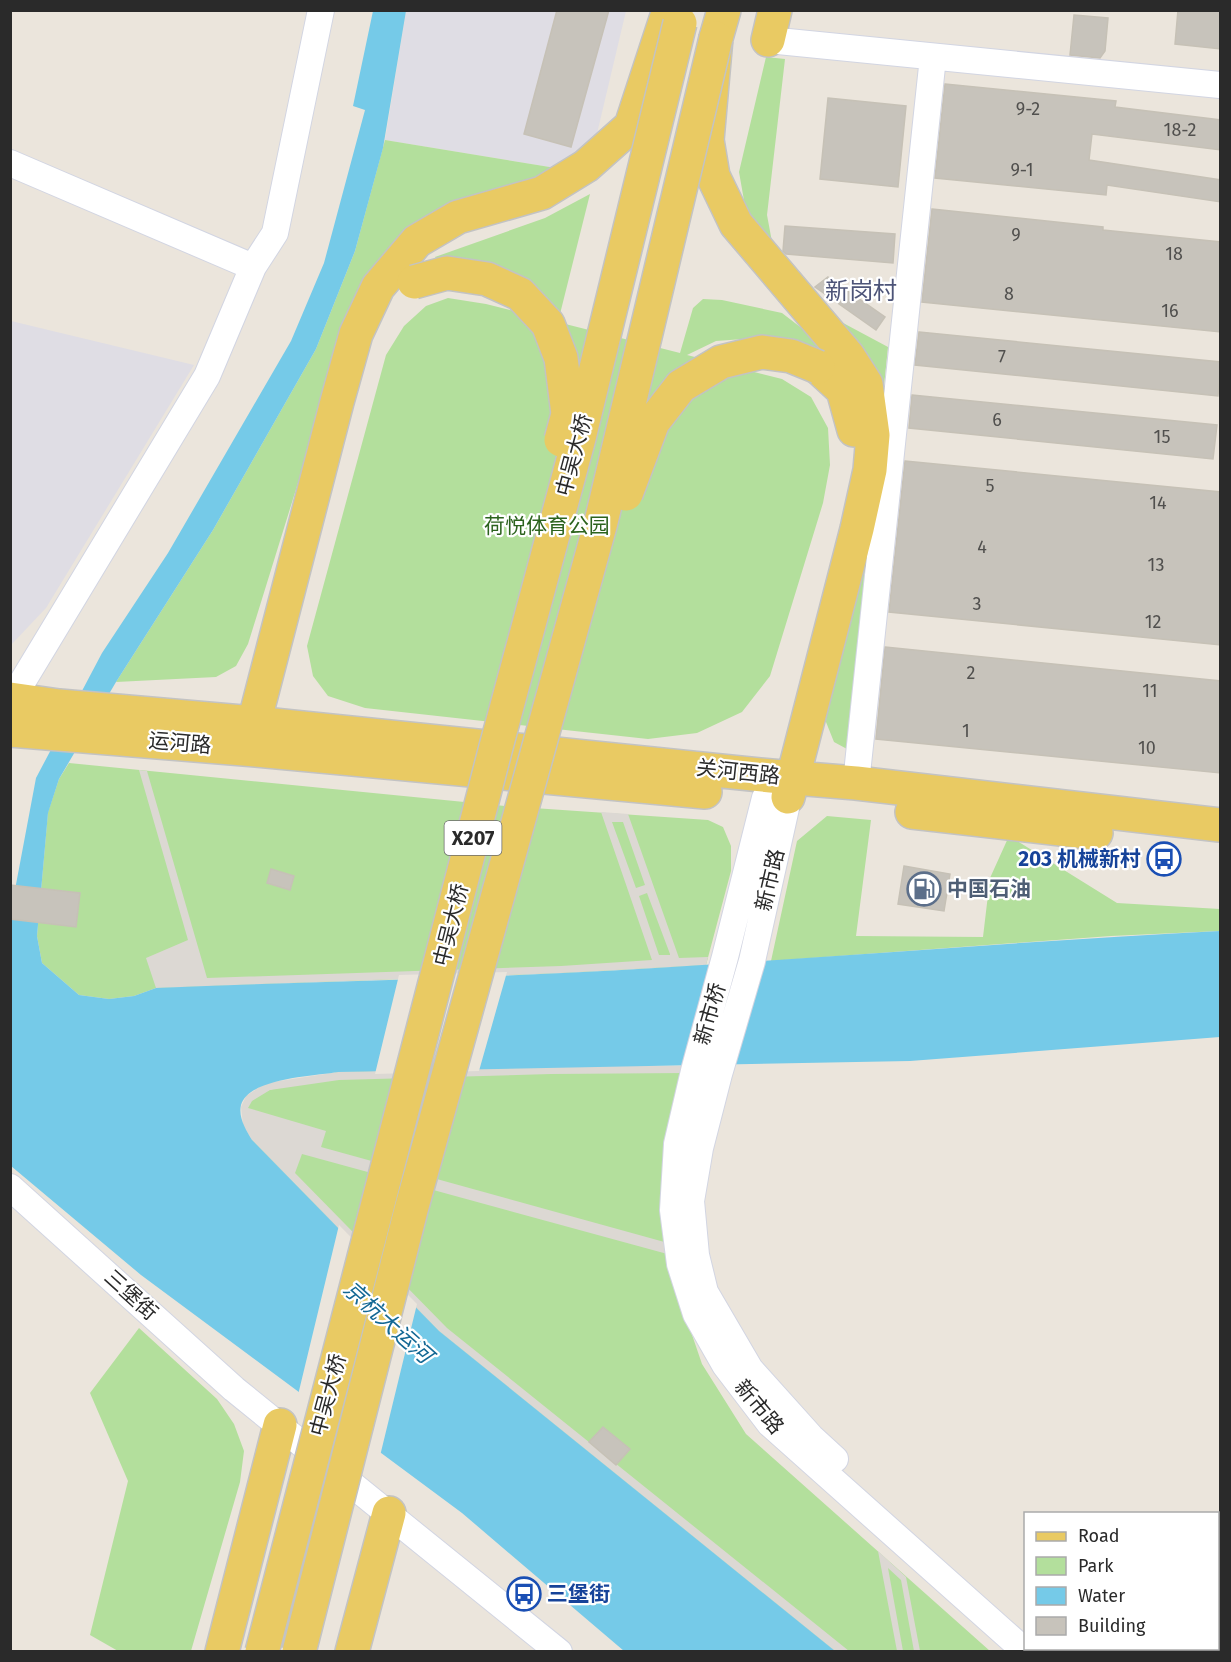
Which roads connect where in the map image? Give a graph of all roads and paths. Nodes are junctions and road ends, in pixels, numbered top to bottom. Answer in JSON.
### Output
{"nodes":[{"id":1,"x":321,"y":10,"type":"edge"},
{"id":2,"x":674,"y":16,"type":"edge"},
{"id":3,"x":720,"y":24,"type":"edge"},
{"id":4,"x":771,"y":25,"type":"edge"},
{"id":5,"x":933,"y":57,"type":"junction"},
{"id":6,"x":1221,"y":86,"type":"edge"},
{"id":7,"x":10,"y":163,"type":"edge"},
{"id":8,"x":253,"y":267,"type":"junction"},
{"id":9,"x":833,"y":361,"type":"junction"},
{"id":10,"x":11,"y":710,"type":"edge"},
{"id":11,"x":260,"y":733,"type":"junction"},
{"id":12,"x":856,"y":783,"type":"junction"},
{"id":13,"x":779,"y":788,"type":"junction"},
{"id":14,"x":1221,"y":825,"type":"edge"},
{"id":15,"x":1221,"y":845,"type":"edge"},
{"id":16,"x":455,"y":906,"type":"junction"},
{"id":17,"x":490,"y":918,"type":"junction"},
{"id":18,"x":725,"y":957,"type":"joint"},
{"id":19,"x":752,"y":961,"type":"joint"},
{"id":20,"x":706,"y":1072,"type":"junction"},
{"id":21,"x":10,"y":1187,"type":"edge"},
{"id":22,"x":280,"y":1425,"type":"junction"},
{"id":23,"x":388,"y":1513,"type":"junction"},
{"id":24,"x":1024,"y":1628,"type":"edge"},
{"id":25,"x":222,"y":1652,"type":"edge"},
{"id":26,"x":262,"y":1652,"type":"edge"},
{"id":27,"x":299,"y":1652,"type":"edge"},
{"id":28,"x":352,"y":1652,"type":"edge"},
{"id":29,"x":559,"y":1652,"type":"edge"},
{"id":30,"x":1026,"y":1652,"type":"edge"}],
"edges":[{"from":1,"to":8,"type":"street"},
{"from":2,"to":11,"type":"main road"},
{"from":2,"to":16,"type":"main road","name":"中吴大桥","number":"X207","bridge":true},
{"from":3,"to":9,"type":"main road","bridge":true},
{"from":3,"to":17,"type":"main road","name":"中吴大桥","number":"X207","bridge":true},
{"from":4,"to":5,"type":"street"},
{"from":5,"to":6,"type":"street"},
{"from":5,"to":12,"type":"street"},
{"from":7,"to":8,"type":"street"},
{"from":8,"to":10,"type":"street"},
{"from":9,"to":13,"type":"main road"},
{"from":9,"to":17,"type":"main road","bridge":true},
{"from":10,"to":11,"type":"main road","name":"运河路"},
{"from":11,"to":13,"type":"main road","name":"关河西路"},
{"from":11,"to":16,"type":"main road","bridge":true},
{"from":12,"to":13,"type":"main road","name":"关河西路"},
{"from":12,"to":14,"type":"main road","name":"关河西路"},
{"from":13,"to":15,"type":"main road","name":"关河西路"},
{"from":13,"to":18,"type":"street","name":"新市路"},
{"from":13,"to":19,"type":"street","name":"新市路"},
{"from":16,"to":26,"type":"main road","name":"中吴大桥","number":"X207","bridge":true},
{"from":17,"to":27,"type":"main road","name":"中吴大桥","number":"X207","bridge":true},
{"from":18,"to":20,"type":"street","name":"新市桥"},
{"from":19,"to":20,"type":"street","name":"新市桥"},
{"from":20,"to":24,"type":"street","name":"新市路"},
{"from":20,"to":30,"type":"street","name":"新市路"},
{"from":21,"to":22,"type":"street","name":"三堡街"},
{"from":22,"to":23,"type":"street","name":"三堡街"},
{"from":22,"to":25,"type":"main road"},
{"from":23,"to":28,"type":"main road"},
{"from":23,"to":29,"type":"street","name":"三堡街"}]}
